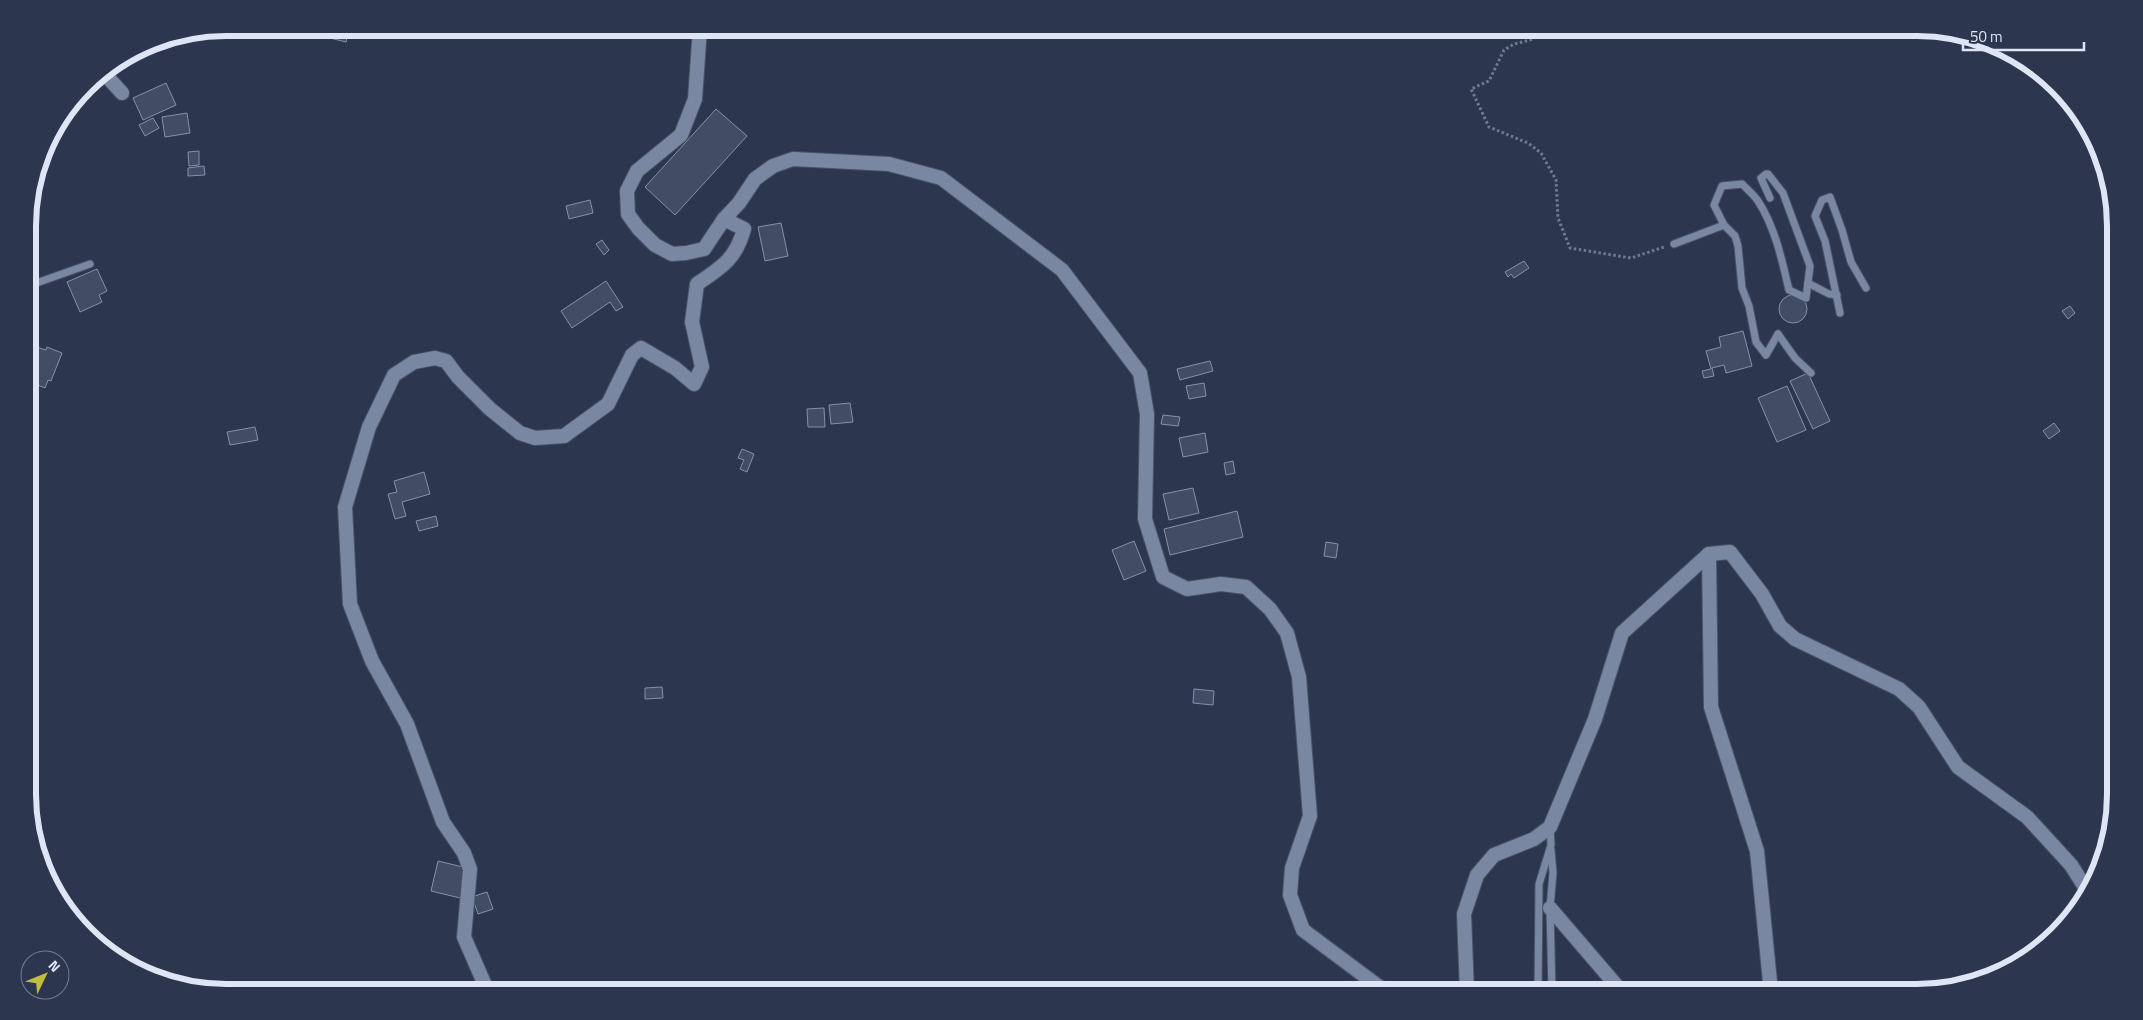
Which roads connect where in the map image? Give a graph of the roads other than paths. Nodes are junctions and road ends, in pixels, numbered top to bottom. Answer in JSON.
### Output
{"nodes":[{"id":1,"x":699,"y":36,"type":"edge"},
{"id":2,"x":108,"y":77,"type":"edge"},
{"id":3,"x":122,"y":93,"type":"dead end"},
{"id":4,"x":1770,"y":198,"type":"dead end"},
{"id":5,"x":724,"y":218,"type":"junction"},
{"id":6,"x":1724,"y":225,"type":"junction"},
{"id":7,"x":1674,"y":244,"type":"road end"},
{"id":8,"x":90,"y":264,"type":"dead end"},
{"id":9,"x":36,"y":283,"type":"edge"},
{"id":10,"x":1808,"y":283,"type":"junction"},
{"id":11,"x":1866,"y":288,"type":"dead end"},
{"id":12,"x":1837,"y":295,"type":"junction"},
{"id":13,"x":1840,"y":313,"type":"dead end"},
{"id":14,"x":1811,"y":374,"type":"dead end"},
{"id":15,"x":1709,"y":554,"type":"junction"},
{"id":16,"x":1550,"y":827,"type":"junction"},
{"id":17,"x":1551,"y":845,"type":"junction"},
{"id":18,"x":2083,"y":885,"type":"edge"},
{"id":19,"x":1550,"y":908,"type":"junction"},
{"id":20,"x":485,"y":984,"type":"edge"},
{"id":21,"x":1375,"y":984,"type":"edge"},
{"id":22,"x":1467,"y":984,"type":"edge"},
{"id":23,"x":1538,"y":984,"type":"edge"},
{"id":24,"x":1552,"y":984,"type":"edge"},
{"id":25,"x":1615,"y":984,"type":"edge"},
{"id":26,"x":1770,"y":984,"type":"edge"}],
"edges":[{"from":1,"to":5,"type":"street"},
{"from":2,"to":3,"type":"street"},
{"from":4,"to":10,"type":"lane"},
{"from":5,"to":20,"type":"street"},
{"from":5,"to":21,"type":"street"},
{"from":6,"to":7,"type":"lane"},
{"from":6,"to":10,"type":"lane"},
{"from":6,"to":14,"type":"lane"},
{"from":8,"to":9,"type":"lane"},
{"from":10,"to":12,"type":"lane"},
{"from":11,"to":12,"type":"lane"},
{"from":12,"to":13,"type":"lane"},
{"from":15,"to":16,"type":"street"},
{"from":15,"to":18,"type":"street"},
{"from":15,"to":26,"type":"street"},
{"from":16,"to":17,"type":"lane"},
{"from":16,"to":22,"type":"street"},
{"from":17,"to":19,"type":"lane"},
{"from":17,"to":23,"type":"lane"},
{"from":19,"to":24,"type":"lane"},
{"from":19,"to":25,"type":"street"}]}
